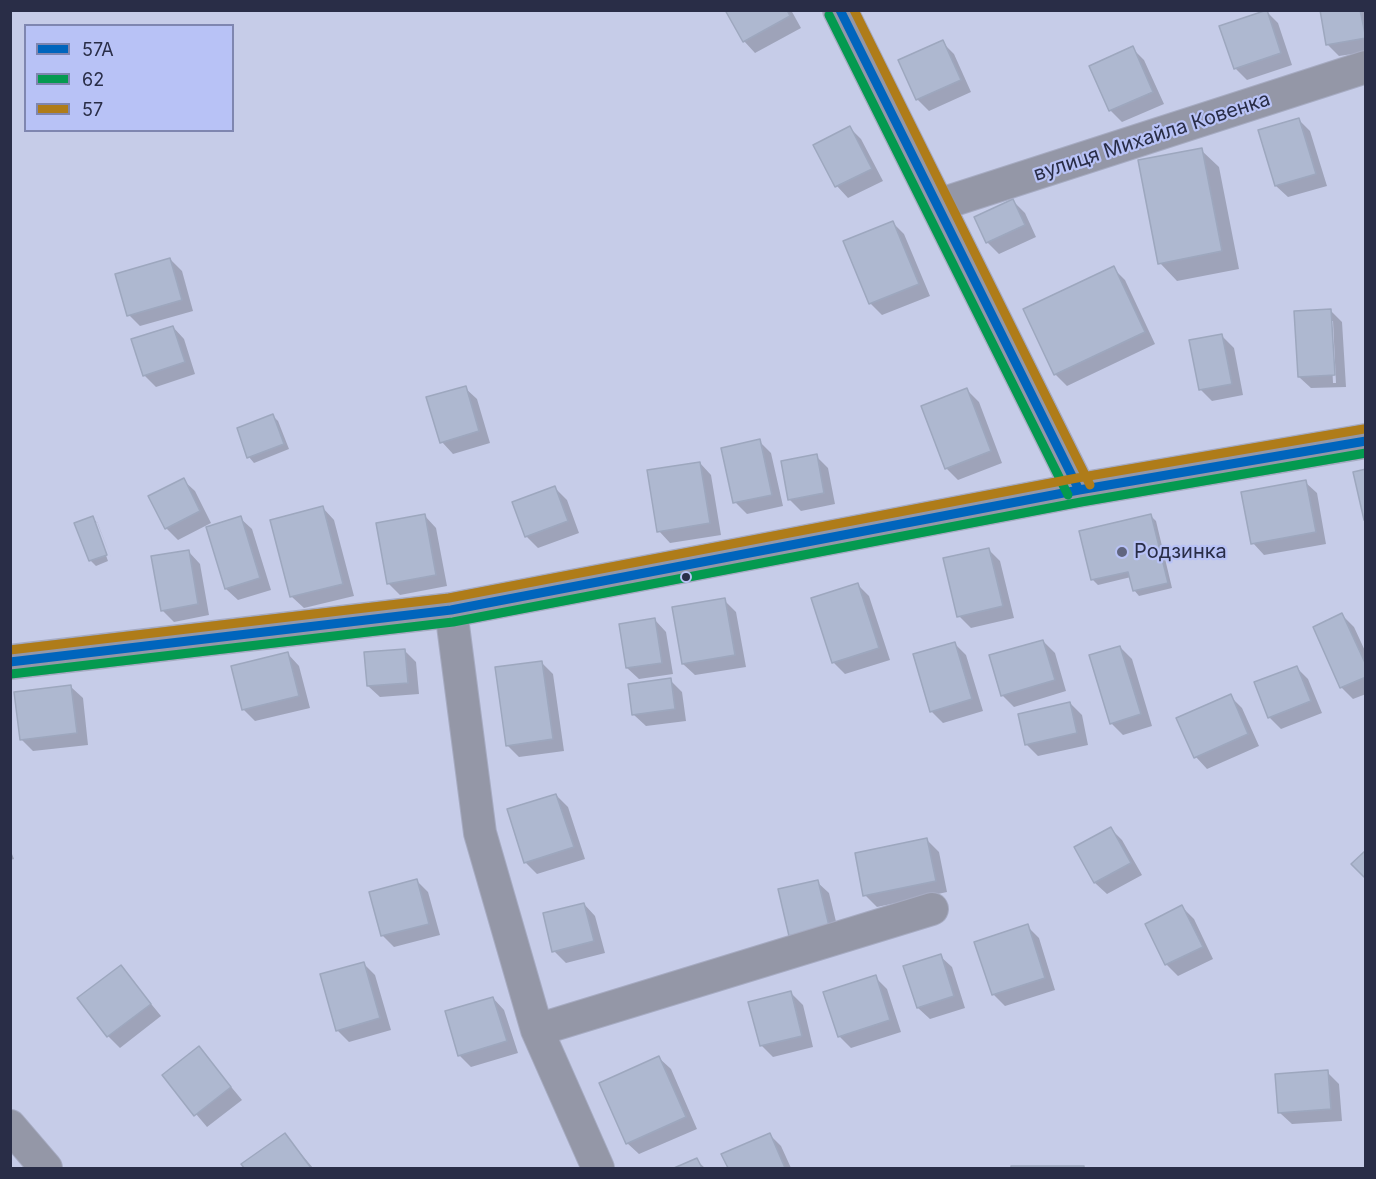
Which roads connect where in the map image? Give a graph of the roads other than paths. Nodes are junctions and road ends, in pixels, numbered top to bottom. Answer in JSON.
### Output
{"nodes":[{"id":1,"x":840,"y":10,"type":"edge"},
{"id":2,"x":1365,"y":67,"type":"edge"},
{"id":3,"x":938,"y":206,"type":"junction"},
{"id":4,"x":1365,"y":441,"type":"edge"},
{"id":5,"x":1079,"y":490,"type":"junction"},
{"id":6,"x":451,"y":610,"type":"junction"},
{"id":7,"x":10,"y":662,"type":"edge"},
{"id":8,"x":932,"y":909,"type":"dead end"},
{"id":9,"x":537,"y":1030,"type":"junction"},
{"id":10,"x":10,"y":1126,"type":"edge"},
{"id":11,"x":46,"y":1168,"type":"edge"},
{"id":12,"x":598,"y":1168,"type":"edge"}],
"edges":[{"from":1,"to":3,"type":"main road"},
{"from":2,"to":3,"type":"street","name":"вулиця Михайла Ковенка"},
{"from":3,"to":5,"type":"main road"},
{"from":4,"to":5,"type":"main road"},
{"from":5,"to":6,"type":"main road"},
{"from":6,"to":7,"type":"main road"},
{"from":6,"to":9,"type":"street"},
{"from":8,"to":9,"type":"street"},
{"from":9,"to":12,"type":"street"},
{"from":10,"to":11,"type":"street"}]}
